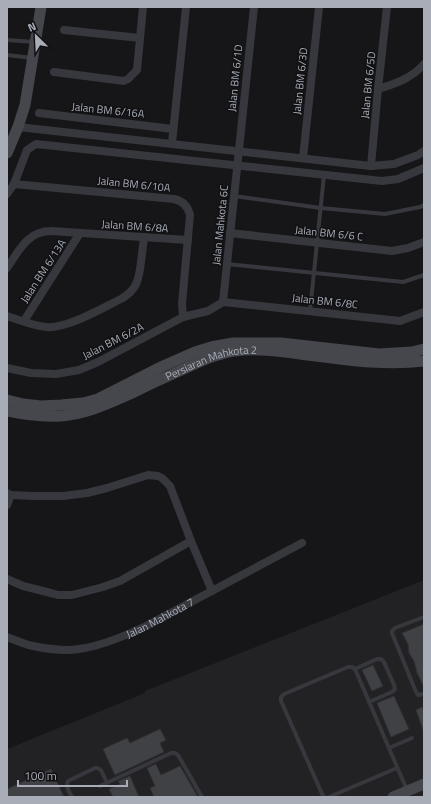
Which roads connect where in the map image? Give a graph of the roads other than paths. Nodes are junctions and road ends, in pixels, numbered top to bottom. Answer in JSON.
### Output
{"nodes":[{"id":1,"x":41,"y":7,"type":"edge"},
{"id":2,"x":143,"y":7,"type":"edge"},
{"id":3,"x":186,"y":7,"type":"edge"},
{"id":4,"x":254,"y":7,"type":"edge"},
{"id":5,"x":319,"y":7,"type":"edge"},
{"id":6,"x":387,"y":7,"type":"edge"},
{"id":7,"x":64,"y":30,"type":"dead end"},
{"id":8,"x":140,"y":38,"type":"junction"},
{"id":9,"x":7,"y":40,"type":"edge"},
{"id":10,"x":35,"y":42,"type":"junction"},
{"id":11,"x":7,"y":55,"type":"edge"},
{"id":12,"x":32,"y":58,"type":"junction"},
{"id":13,"x":424,"y":64,"type":"edge"},
{"id":14,"x":54,"y":72,"type":"dead end"},
{"id":15,"x":378,"y":89,"type":"junction"},
{"id":16,"x":39,"y":113,"type":"dead end"},
{"id":17,"x":18,"y":127,"type":"junction"},
{"id":18,"x":173,"y":128,"type":"junction"},
{"id":19,"x":172,"y":143,"type":"junction"},
{"id":20,"x":238,"y":151,"type":"junction"},
{"id":21,"x":424,"y":151,"type":"edge"},
{"id":22,"x":7,"y":152,"type":"edge"},
{"id":23,"x":303,"y":158,"type":"junction"},
{"id":24,"x":237,"y":166,"type":"junction"},
{"id":25,"x":371,"y":166,"type":"junction"},
{"id":26,"x":424,"y":168,"type":"edge"},
{"id":27,"x":324,"y":174,"type":"junction"},
{"id":28,"x":14,"y":184,"type":"junction"},
{"id":29,"x":7,"y":194,"type":"edge"},
{"id":30,"x":234,"y":196,"type":"junction"},
{"id":31,"x":424,"y":205,"type":"edge"},
{"id":32,"x":321,"y":208,"type":"junction"},
{"id":33,"x":80,"y":233,"type":"junction"},
{"id":34,"x":230,"y":233,"type":"junction"},
{"id":35,"x":144,"y":237,"type":"junction"},
{"id":36,"x":188,"y":240,"type":"junction"},
{"id":37,"x":317,"y":242,"type":"junction"},
{"id":38,"x":424,"y":242,"type":"edge"},
{"id":39,"x":227,"y":264,"type":"junction"},
{"id":40,"x":7,"y":268,"type":"edge"},
{"id":41,"x":314,"y":273,"type":"junction"},
{"id":42,"x":424,"y":275,"type":"edge"},
{"id":43,"x":223,"y":302,"type":"junction"},
{"id":44,"x":310,"y":311,"type":"junction"},
{"id":45,"x":424,"y":312,"type":"edge"},
{"id":46,"x":7,"y":316,"type":"edge"},
{"id":47,"x":183,"y":317,"type":"junction"},
{"id":48,"x":24,"y":322,"type":"junction"},
{"id":49,"x":424,"y":349,"type":"edge"},
{"id":50,"x":378,"y":358,"type":"junction"},
{"id":51,"x":424,"y":361,"type":"edge"},
{"id":52,"x":7,"y":368,"type":"edge"},
{"id":53,"x":7,"y":400,"type":"edge"},
{"id":54,"x":7,"y":411,"type":"edge"},
{"id":55,"x":9,"y":494,"type":"edge"},
{"id":56,"x":7,"y":506,"type":"edge"},
{"id":57,"x":191,"y":541,"type":"junction"},
{"id":58,"x":302,"y":543,"type":"dead end"},
{"id":59,"x":7,"y":579,"type":"edge"},
{"id":60,"x":212,"y":591,"type":"junction"},
{"id":61,"x":424,"y":617,"type":"edge"},
{"id":62,"x":7,"y":636,"type":"edge"},
{"id":63,"x":355,"y":669,"type":"junction"},
{"id":64,"x":424,"y":694,"type":"edge"},
{"id":65,"x":369,"y":702,"type":"junction"},
{"id":66,"x":412,"y":738,"type":"dead end"},
{"id":67,"x":389,"y":748,"type":"junction"},
{"id":68,"x":397,"y":768,"type":"junction"},
{"id":69,"x":107,"y":783,"type":"junction"},
{"id":70,"x":424,"y":784,"type":"edge"},
{"id":71,"x":100,"y":786,"type":"dead end"},
{"id":72,"x":407,"y":791,"type":"junction"},
{"id":73,"x":72,"y":797,"type":"edge"},
{"id":74,"x":202,"y":797,"type":"edge"},
{"id":75,"x":325,"y":797,"type":"edge"},
{"id":76,"x":328,"y":797,"type":"edge"},
{"id":77,"x":393,"y":797,"type":"edge"}],
"edges":[{"from":1,"to":10,"type":"main road"},
{"from":2,"to":8,"type":"street"},
{"from":3,"to":18,"type":"street"},
{"from":4,"to":20,"type":"street","name":"Jalan BM 6/1D"},
{"from":5,"to":23,"type":"street","name":"Jalan BM 6/3D"},
{"from":6,"to":15,"type":"street","name":"Jalan BM 6/5D"},
{"from":7,"to":8,"type":"street"},
{"from":8,"to":14,"type":"street"},
{"from":9,"to":10,"type":"lane"},
{"from":10,"to":12,"type":"main road"},
{"from":11,"to":12,"type":"lane"},
{"from":12,"to":17,"type":"main road"},
{"from":13,"to":15,"type":"street"},
{"from":15,"to":25,"type":"street","name":"Jalan BM 6/5D"},
{"from":16,"to":18,"type":"street","name":"Jalan BM 6/16A"},
{"from":17,"to":19,"type":"street"},
{"from":17,"to":22,"type":"main road"},
{"from":18,"to":19,"type":"street"},
{"from":19,"to":20,"type":"street"},
{"from":20,"to":23,"type":"street"},
{"from":20,"to":24,"type":"street","name":"Jalan Mahkota 6C"},
{"from":21,"to":25,"type":"street"},
{"from":23,"to":25,"type":"street"},
{"from":24,"to":27,"type":"street"},
{"from":24,"to":28,"type":"street"},
{"from":24,"to":30,"type":"street","name":"Jalan Mahkota 6C"},
{"from":26,"to":27,"type":"street"},
{"from":27,"to":32,"type":"lane"},
{"from":28,"to":29,"type":"street"},
{"from":28,"to":36,"type":"street","name":"Jalan BM 6/10A"},
{"from":30,"to":32,"type":"lane"},
{"from":30,"to":34,"type":"street","name":"Jalan Mahkota 6C"},
{"from":31,"to":32,"type":"lane"},
{"from":32,"to":37,"type":"lane"},
{"from":33,"to":35,"type":"street","name":"Jalan BM 6/8A"},
{"from":33,"to":40,"type":"street","name":"Jalan BM 6/8A"},
{"from":33,"to":48,"type":"street","name":"Jalan BM 6/13A"},
{"from":34,"to":37,"type":"street","name":"Jalan BM 6/6 C"},
{"from":34,"to":39,"type":"street","name":"Jalan Mahkota 6C"},
{"from":35,"to":36,"type":"street","name":"Jalan BM 6/8A"},
{"from":35,"to":48,"type":"street"},
{"from":36,"to":47,"type":"street","name":"Jalan BM 6/10A"},
{"from":37,"to":38,"type":"street","name":"Jalan BM 6/6 C"},
{"from":37,"to":41,"type":"lane"},
{"from":39,"to":41,"type":"lane"},
{"from":39,"to":43,"type":"street","name":"Jalan Mahkota 6C"},
{"from":41,"to":42,"type":"lane"},
{"from":41,"to":44,"type":"lane"},
{"from":43,"to":44,"type":"street","name":"Jalan BM 6/8C"},
{"from":43,"to":47,"type":"street","name":"Jalan BM 6/2A"},
{"from":44,"to":45,"type":"street","name":"Jalan BM 6/8C"},
{"from":46,"to":48,"type":"street"},
{"from":47,"to":52,"type":"street","name":"Jalan BM 6/2A"},
{"from":49,"to":50,"type":"main road","name":"Persiaran Mahkota 2"},
{"from":50,"to":51,"type":"main road","name":"Persiaran Mahkota 2"},
{"from":50,"to":53,"type":"main road","name":"Persiaran Mahkota 2"},
{"from":50,"to":54,"type":"main road","name":"Persiaran Mahkota 2"},
{"from":55,"to":56,"type":"street"},
{"from":55,"to":57,"type":"street"},
{"from":57,"to":59,"type":"street"},
{"from":57,"to":60,"type":"street"},
{"from":58,"to":60,"type":"street","name":"Jalan Mahkota 7"},
{"from":60,"to":62,"type":"street","name":"Jalan Mahkota 7"},
{"from":61,"to":64,"type":"lane"},
{"from":63,"to":65,"type":"lane"},
{"from":63,"to":65,"type":"lane"},
{"from":63,"to":75,"type":"lane"},
{"from":65,"to":67,"type":"lane"},
{"from":66,"to":67,"type":"lane"},
{"from":67,"to":68,"type":"lane"},
{"from":68,"to":72,"type":"lane"},
{"from":68,"to":76,"type":"lane"},
{"from":69,"to":71,"type":"lane"},
{"from":69,"to":73,"type":"lane"},
{"from":69,"to":74,"type":"lane"},
{"from":70,"to":72,"type":"main road"},
{"from":72,"to":77,"type":"main road"}]}
